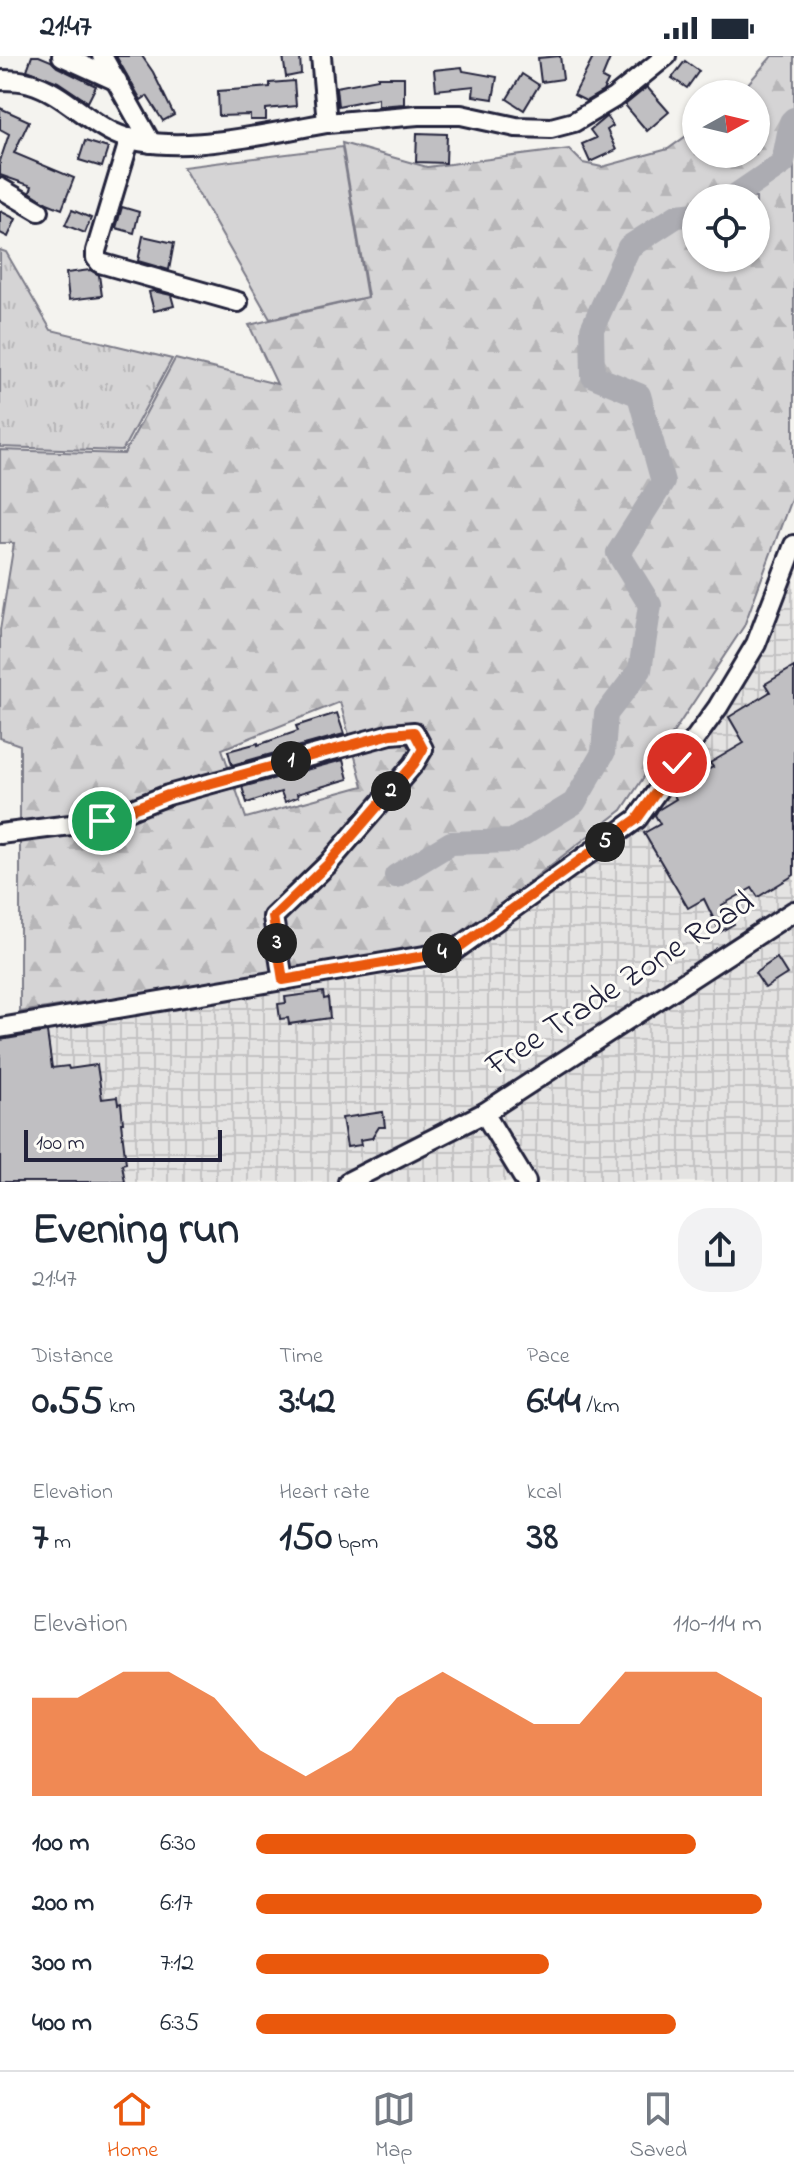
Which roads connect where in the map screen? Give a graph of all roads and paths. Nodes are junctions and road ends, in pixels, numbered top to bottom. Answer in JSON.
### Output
{"nodes":[{"id":1,"x":62,"y":56,"type":"edge"},
{"id":2,"x":102,"y":56,"type":"edge"},
{"id":3,"x":321,"y":56,"type":"edge"},
{"id":4,"x":666,"y":56,"type":"edge"},
{"id":5,"x":0,"y":80,"type":"edge"},
{"id":6,"x":117,"y":81,"type":"junction"},
{"id":7,"x":327,"y":123,"type":"junction"},
{"id":8,"x":130,"y":138,"type":"junction"},
{"id":9,"x":151,"y":143,"type":"junction"},
{"id":10,"x":0,"y":188,"type":"edge"},
{"id":11,"x":39,"y":211,"type":"dead end"},
{"id":12,"x":238,"y":302,"type":"dead end"},
{"id":13,"x":794,"y":545,"type":"edge"},
{"id":14,"x":0,"y":834,"type":"edge"},
{"id":15,"x":794,"y":911,"type":"edge"},
{"id":16,"x":283,"y":980,"type":"junction"},
{"id":17,"x":0,"y":1028,"type":"edge"},
{"id":18,"x":484,"y":1113,"type":"junction"},
{"id":19,"x":348,"y":1182,"type":"edge"},
{"id":20,"x":526,"y":1182,"type":"edge"}],
"edges":[{"from":1,"to":6,"type":"street"},
{"from":2,"to":6,"type":"street"},
{"from":3,"to":7,"type":"street"},
{"from":4,"to":7,"type":"street"},
{"from":5,"to":8,"type":"street"},
{"from":6,"to":9,"type":"street"},
{"from":7,"to":9,"type":"street"},
{"from":8,"to":9,"type":"street"},
{"from":8,"to":12,"type":"street"},
{"from":10,"to":11,"type":"street"},
{"from":13,"to":16,"type":"street"},
{"from":14,"to":16,"type":"street"},
{"from":15,"to":18,"type":"street","name":"Free Trade Zone Road"},
{"from":16,"to":17,"type":"street"},
{"from":18,"to":19,"type":"street","name":"Free Trade Zone Road"},
{"from":18,"to":20,"type":"street","name":"Free Trade Zone Road"}]}
